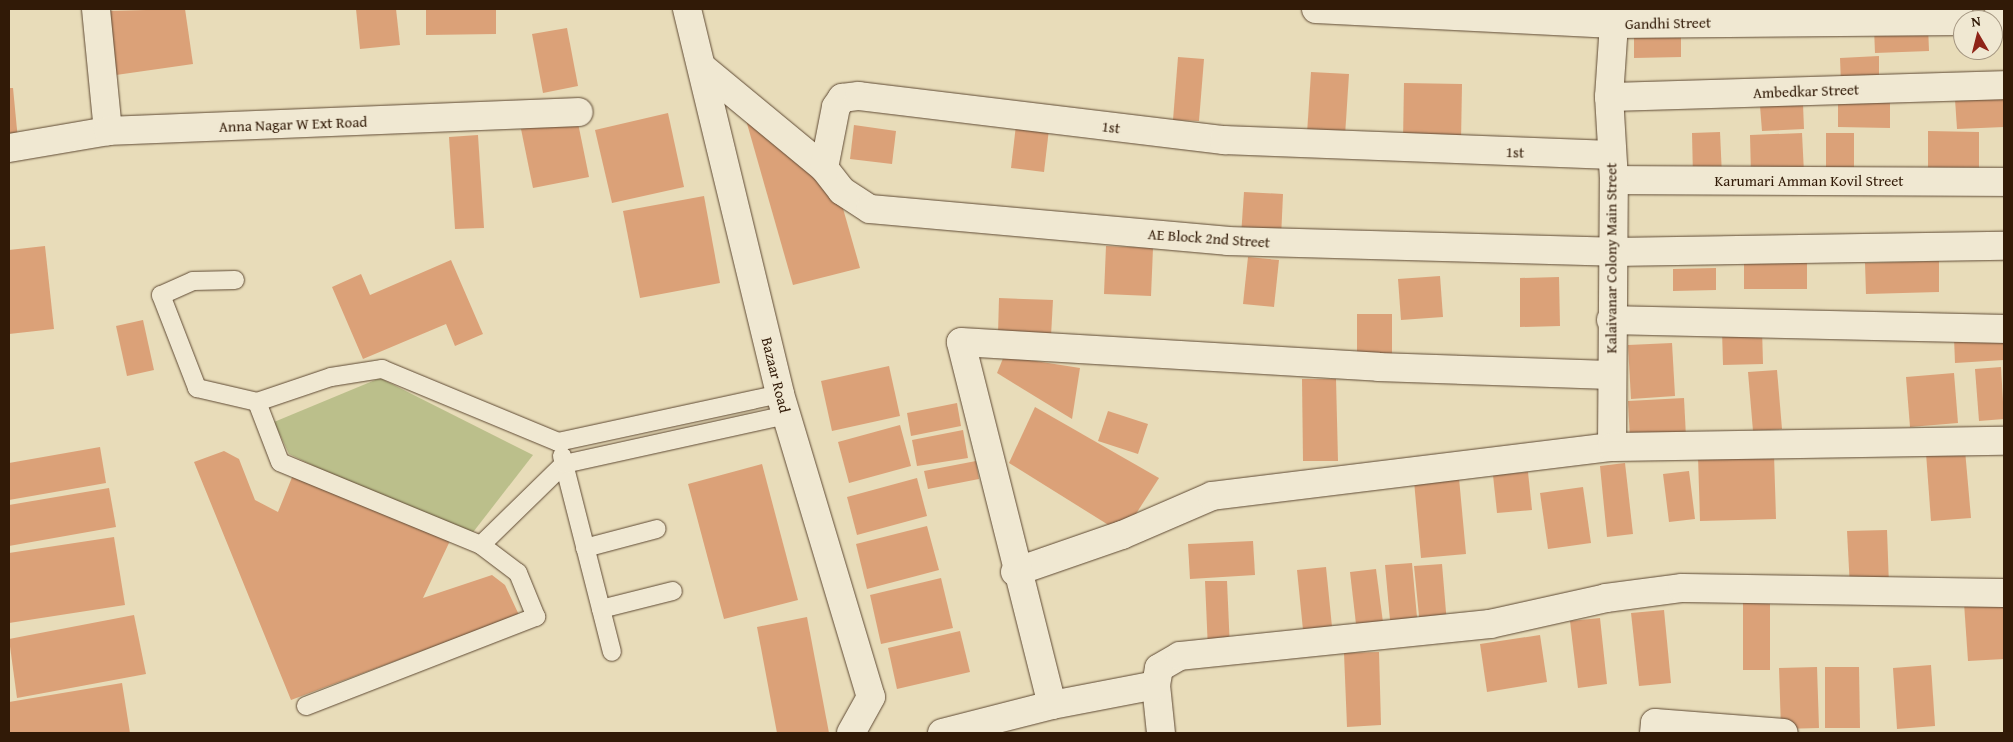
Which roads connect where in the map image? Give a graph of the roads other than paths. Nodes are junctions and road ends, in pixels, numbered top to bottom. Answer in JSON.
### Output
{"nodes":[{"id":1,"x":96,"y":9,"type":"edge"},
{"id":2,"x":687,"y":9,"type":"edge"},
{"id":3,"x":1316,"y":9,"type":"edge"},
{"id":4,"x":1614,"y":16,"type":"edge"},
{"id":5,"x":1953,"y":21,"type":"edge"},
{"id":6,"x":703,"y":68,"type":"junction"},
{"id":7,"x":2004,"y":85,"type":"edge"},
{"id":8,"x":1608,"y":97,"type":"junction"},
{"id":9,"x":579,"y":112,"type":"dead end"},
{"id":10,"x":108,"y":131,"type":"junction"},
{"id":11,"x":9,"y":148,"type":"edge"},
{"id":12,"x":824,"y":168,"type":"junction"},
{"id":13,"x":1612,"y":168,"type":"junction"},
{"id":14,"x":2004,"y":182,"type":"edge"},
{"id":15,"x":2004,"y":246,"type":"edge"},
{"id":16,"x":1613,"y":252,"type":"junction"},
{"id":17,"x":235,"y":280,"type":"dead end"},
{"id":18,"x":1611,"y":320,"type":"junction"},
{"id":19,"x":2004,"y":329,"type":"edge"},
{"id":20,"x":1610,"y":375,"type":"junction"},
{"id":21,"x":256,"y":402,"type":"junction"},
{"id":22,"x":783,"y":405,"type":"junction"},
{"id":23,"x":2004,"y":441,"type":"edge"},
{"id":24,"x":558,"y":442,"type":"junction"},
{"id":25,"x":1612,"y":447,"type":"junction"},
{"id":26,"x":564,"y":464,"type":"junction"},
{"id":27,"x":657,"y":529,"type":"dead end"},
{"id":28,"x":481,"y":545,"type":"junction"},
{"id":29,"x":585,"y":548,"type":"junction"},
{"id":30,"x":1016,"y":572,"type":"junction"},
{"id":31,"x":673,"y":590,"type":"dead end"},
{"id":32,"x":2004,"y":593,"type":"edge"},
{"id":33,"x":601,"y":609,"type":"junction"},
{"id":34,"x":612,"y":652,"type":"dead end"},
{"id":35,"x":1156,"y":685,"type":"junction"},
{"id":36,"x":1052,"y":705,"type":"junction"},
{"id":37,"x":306,"y":706,"type":"dead end"},
{"id":38,"x":851,"y":733,"type":"edge"},
{"id":39,"x":942,"y":733,"type":"edge"},
{"id":40,"x":1161,"y":733,"type":"edge"},
{"id":41,"x":1654,"y":733,"type":"edge"},
{"id":42,"x":1784,"y":733,"type":"edge"}],
"edges":[{"from":1,"to":10,"type":"street"},
{"from":2,"to":6,"type":"street","name":"Bazaar Road"},
{"from":3,"to":4,"type":"street","name":"Gandhi Street"},
{"from":4,"to":5,"type":"street","name":"Gandhi Street"},
{"from":4,"to":8,"type":"street","name":"Kalaivanar Colony Main Street"},
{"from":6,"to":12,"type":"street"},
{"from":6,"to":22,"type":"street","name":"Bazaar Road"},
{"from":7,"to":8,"type":"street","name":"Ambedkar Street"},
{"from":8,"to":13,"type":"street","name":"Kalaivanar Colony Main Street"},
{"from":9,"to":10,"type":"street","name":"Anna Nagar W Ext Road"},
{"from":10,"to":11,"type":"street","name":"Anna Nagar W Ext Road"},
{"from":12,"to":13,"type":"street","name":"1st"},
{"from":12,"to":16,"type":"street","name":"AE Block 2nd Street"},
{"from":13,"to":14,"type":"street","name":"Karumari Amman Kovil Street"},
{"from":13,"to":16,"type":"street","name":"Kalaivanar Colony Main Street"},
{"from":15,"to":16,"type":"street","name":"AE Block 2nd Street"},
{"from":16,"to":18,"type":"street","name":"Kalaivanar Colony Main Street"},
{"from":17,"to":21,"type":"lane"},
{"from":18,"to":19,"type":"street"},
{"from":18,"to":20,"type":"street","name":"Kalaivanar Colony Main Street"},
{"from":20,"to":25,"type":"street","name":"Kalaivanar Colony Main Street"},
{"from":20,"to":30,"type":"street"},
{"from":21,"to":24,"type":"lane"},
{"from":21,"to":28,"type":"lane"},
{"from":22,"to":24,"type":"lane"},
{"from":22,"to":26,"type":"lane"},
{"from":22,"to":38,"type":"street","name":"Bazaar Road"},
{"from":23,"to":25,"type":"street"},
{"from":24,"to":26,"type":"lane"},
{"from":25,"to":30,"type":"street"},
{"from":26,"to":28,"type":"lane"},
{"from":26,"to":29,"type":"lane"},
{"from":27,"to":29,"type":"lane"},
{"from":28,"to":37,"type":"lane"},
{"from":29,"to":33,"type":"lane"},
{"from":30,"to":36,"type":"street"},
{"from":31,"to":33,"type":"lane"},
{"from":32,"to":35,"type":"street"},
{"from":33,"to":34,"type":"lane"},
{"from":35,"to":36,"type":"street"},
{"from":35,"to":40,"type":"street"},
{"from":36,"to":39,"type":"street"},
{"from":41,"to":42,"type":"street"}]}
